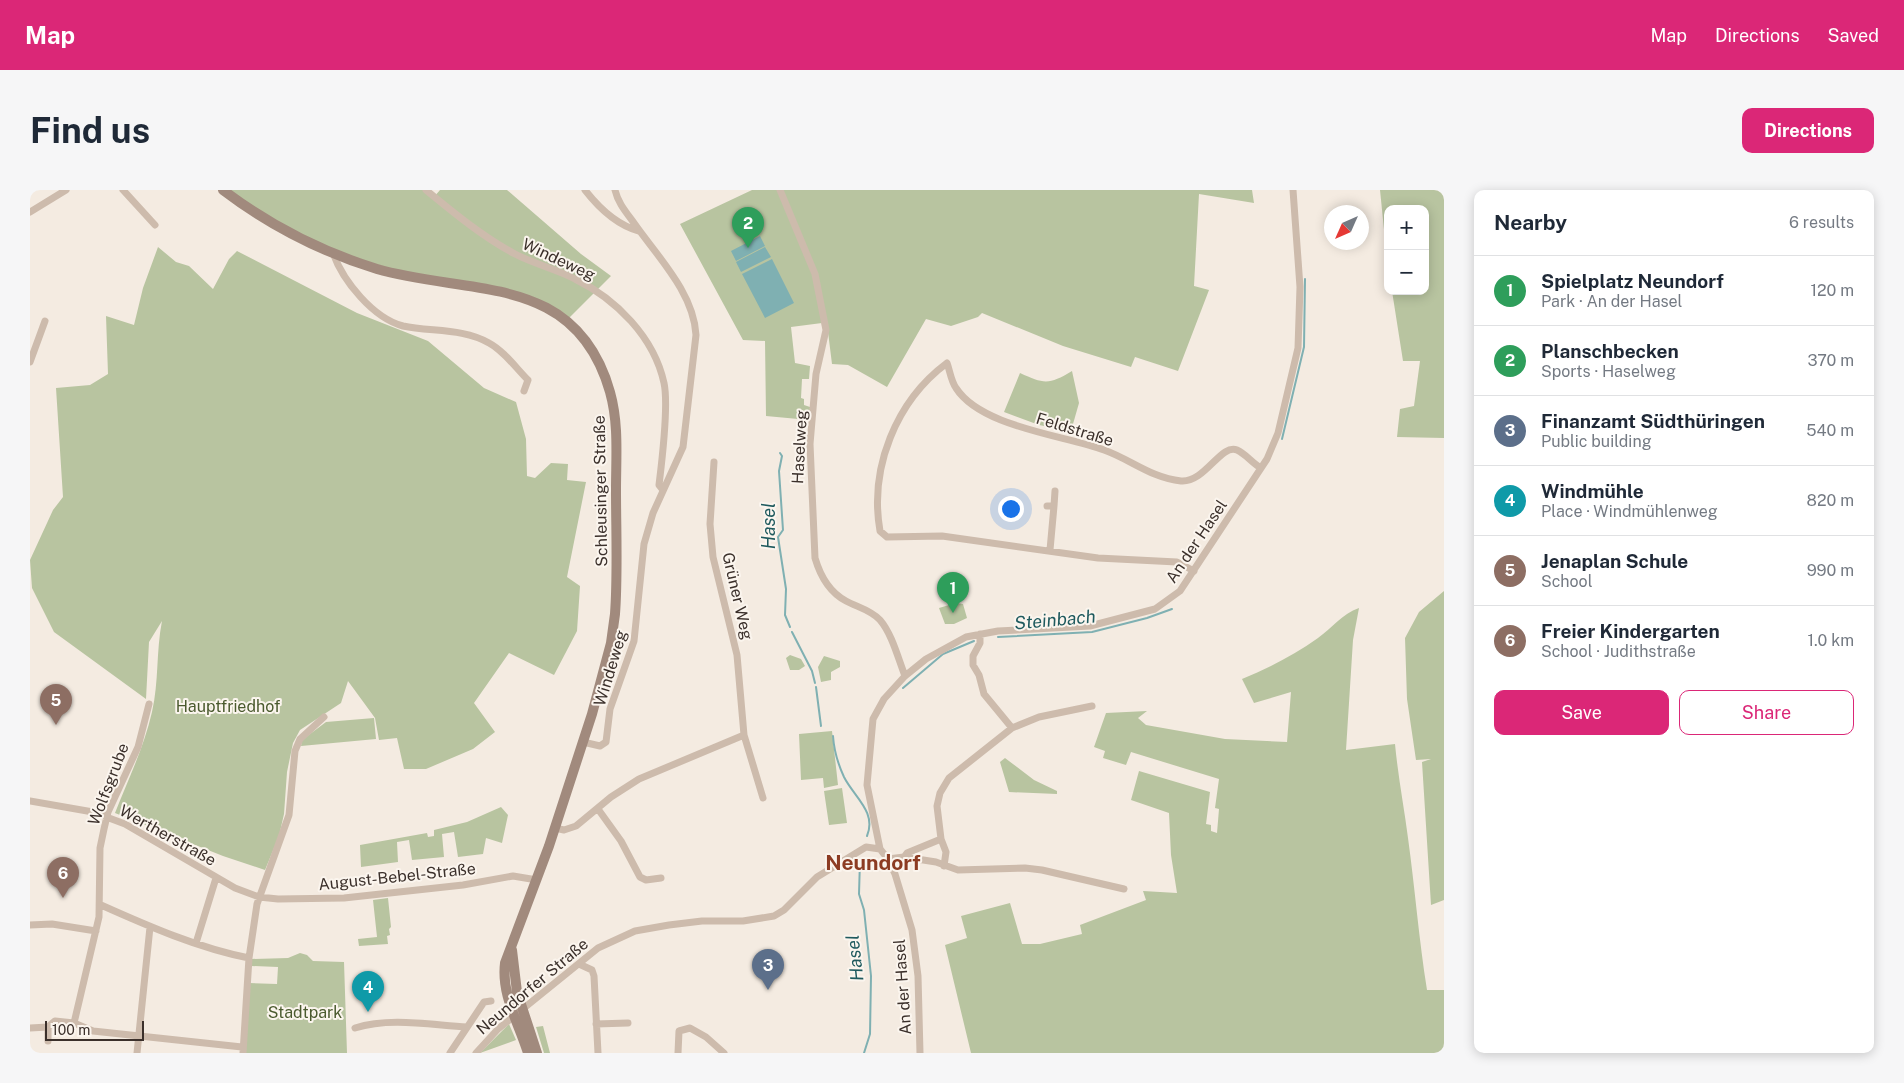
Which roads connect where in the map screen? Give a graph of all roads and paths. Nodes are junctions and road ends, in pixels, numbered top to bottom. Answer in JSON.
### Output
{"nodes":[{"id":1,"x":64,"y":190,"type":"edge"},
{"id":2,"x":123,"y":190,"type":"edge"},
{"id":3,"x":223,"y":190,"type":"edge"},
{"id":4,"x":426,"y":190,"type":"edge"},
{"id":5,"x":585,"y":190,"type":"edge"},
{"id":6,"x":615,"y":190,"type":"edge"},
{"id":7,"x":780,"y":190,"type":"edge"},
{"id":8,"x":1293,"y":190,"type":"edge"},
{"id":9,"x":30,"y":212,"type":"edge"},
{"id":10,"x":155,"y":226,"type":"dead end"},
{"id":11,"x":639,"y":231,"type":"junction"},
{"id":12,"x":333,"y":253,"type":"junction"},
{"id":13,"x":45,"y":321,"type":"dead end"},
{"id":14,"x":30,"y":362,"type":"edge"},
{"id":15,"x":524,"y":391,"type":"dead end"},
{"id":16,"x":714,"y":462,"type":"dead end"},
{"id":17,"x":1261,"y":468,"type":"junction"},
{"id":18,"x":663,"y":490,"type":"junction"},
{"id":19,"x":1055,"y":491,"type":"dead end"},
{"id":20,"x":1050,"y":550,"type":"junction"},
{"id":21,"x":1194,"y":571,"type":"junction"},
{"id":22,"x":980,"y":634,"type":"junction"},
{"id":23,"x":905,"y":676,"type":"junction"},
{"id":24,"x":149,"y":704,"type":"dead end"},
{"id":25,"x":1092,"y":706,"type":"dead end"},
{"id":26,"x":324,"y":717,"type":"dead end"},
{"id":27,"x":1012,"y":728,"type":"junction"},
{"id":28,"x":744,"y":735,"type":"junction"},
{"id":29,"x":583,"y":742,"type":"junction"},
{"id":30,"x":763,"y":798,"type":"dead end"},
{"id":31,"x":30,"y":800,"type":"edge"},
{"id":32,"x":598,"y":809,"type":"junction"},
{"id":33,"x":107,"y":817,"type":"junction"},
{"id":34,"x":556,"y":828,"type":"junction"},
{"id":35,"x":941,"y":839,"type":"junction"},
{"id":36,"x":880,"y":849,"type":"junction"},
{"id":37,"x":904,"y":857,"type":"junction"},
{"id":38,"x":888,"y":859,"type":"junction"},
{"id":39,"x":944,"y":866,"type":"junction"},
{"id":40,"x":660,"y":878,"type":"dead end"},
{"id":41,"x":537,"y":880,"type":"junction"},
{"id":42,"x":215,"y":881,"type":"junction"},
{"id":43,"x":1124,"y":889,"type":"dead end"},
{"id":44,"x":260,"y":897,"type":"junction"},
{"id":45,"x":101,"y":905,"type":"junction"},
{"id":46,"x":30,"y":925,"type":"edge"},
{"id":47,"x":150,"y":927,"type":"junction"},
{"id":48,"x":96,"y":931,"type":"junction"},
{"id":49,"x":196,"y":943,"type":"junction"},
{"id":50,"x":249,"y":958,"type":"junction"},
{"id":51,"x":578,"y":964,"type":"junction"},
{"id":52,"x":490,"y":1001,"type":"dead end"},
{"id":53,"x":74,"y":1023,"type":"junction"},
{"id":54,"x":628,"y":1023,"type":"dead end"},
{"id":55,"x":596,"y":1024,"type":"junction"},
{"id":56,"x":48,"y":1027,"type":"junction"},
{"id":57,"x":467,"y":1027,"type":"junction"},
{"id":58,"x":523,"y":1027,"type":"junction"},
{"id":59,"x":30,"y":1028,"type":"edge"},
{"id":60,"x":355,"y":1028,"type":"dead end"},
{"id":61,"x":139,"y":1034,"type":"junction"},
{"id":62,"x":48,"y":1041,"type":"dead end"},
{"id":63,"x":243,"y":1050,"type":"edge"},
{"id":64,"x":136,"y":1053,"type":"edge"},
{"id":65,"x":450,"y":1053,"type":"edge"},
{"id":66,"x":476,"y":1053,"type":"edge"},
{"id":67,"x":528,"y":1053,"type":"edge"},
{"id":68,"x":537,"y":1053,"type":"edge"},
{"id":69,"x":598,"y":1053,"type":"edge"},
{"id":70,"x":678,"y":1053,"type":"edge"},
{"id":71,"x":724,"y":1053,"type":"edge"},
{"id":72,"x":920,"y":1053,"type":"edge"}],
"edges":[{"from":1,"to":9,"type":"street"},
{"from":2,"to":10,"type":"street"},
{"from":3,"to":12,"type":"main road","name":"Schleusinger Straße"},
{"from":4,"to":18,"type":"street","name":"Windeweg"},
{"from":5,"to":11,"type":"street"},
{"from":6,"to":11,"type":"street","name":"Windeweg"},
{"from":7,"to":23,"type":"street","name":"Haselweg"},
{"from":8,"to":17,"type":"street","name":"An der Hasel"},
{"from":11,"to":18,"type":"street","name":"Windeweg"},
{"from":12,"to":15,"type":"street"},
{"from":12,"to":29,"type":"main road","name":"Schleusinger Straße"},
{"from":13,"to":14,"type":"street"},
{"from":16,"to":28,"type":"street","name":"Grüner Weg"},
{"from":17,"to":20,"type":"street","name":"Feldstraße"},
{"from":17,"to":21,"type":"street","name":"An der Hasel"},
{"from":18,"to":29,"type":"street","name":"Windeweg"},
{"from":19,"to":20,"type":"street"},
{"from":20,"to":21,"type":"street"},
{"from":21,"to":22,"type":"street","name":"An der Hasel"},
{"from":22,"to":23,"type":"street","name":"An der Hasel"},
{"from":22,"to":27,"type":"street"},
{"from":23,"to":36,"type":"street","name":"An der Hasel"},
{"from":24,"to":33,"type":"street","name":"Wolfsgrube"},
{"from":25,"to":27,"type":"street"},
{"from":26,"to":44,"type":"street"},
{"from":27,"to":35,"type":"street"},
{"from":28,"to":30,"type":"street","name":"Grüner Weg"},
{"from":28,"to":32,"type":"street"},
{"from":29,"to":34,"type":"main road","name":"Schleusinger Straße"},
{"from":31,"to":33,"type":"street","name":"Wertherstraße"},
{"from":32,"to":34,"type":"street"},
{"from":32,"to":40,"type":"street"},
{"from":33,"to":42,"type":"street","name":"Wertherstraße"},
{"from":33,"to":45,"type":"street","name":"Wolfsgrube"},
{"from":34,"to":41,"type":"main road","name":"Schleusinger Straße"},
{"from":35,"to":37,"type":"street"},
{"from":35,"to":39,"type":"street"},
{"from":36,"to":38,"type":"street","name":"An der Hasel"},
{"from":36,"to":51,"type":"street","name":"Neundorfer Straße"},
{"from":37,"to":38,"type":"street"},
{"from":37,"to":39,"type":"street"},
{"from":38,"to":72,"type":"street","name":"An der Hasel"},
{"from":39,"to":43,"type":"street"},
{"from":41,"to":44,"type":"street","name":"August-Bebel-Straße"},
{"from":41,"to":58,"type":"main road"},
{"from":42,"to":44,"type":"street","name":"Wertherstraße"},
{"from":42,"to":49,"type":"street"},
{"from":44,"to":50,"type":"street"},
{"from":45,"to":47,"type":"street"},
{"from":45,"to":48,"type":"street","name":"Wolfsgrube"},
{"from":46,"to":48,"type":"street"},
{"from":47,"to":49,"type":"street"},
{"from":47,"to":61,"type":"street"},
{"from":48,"to":53,"type":"street","name":"Wolfsgrube"},
{"from":49,"to":50,"type":"street"},
{"from":50,"to":63,"type":"street"},
{"from":51,"to":55,"type":"street"},
{"from":51,"to":66,"type":"street","name":"Neundorfer Straße"},
{"from":52,"to":57,"type":"street"},
{"from":53,"to":56,"type":"street"},
{"from":53,"to":61,"type":"street"},
{"from":54,"to":55,"type":"street"},
{"from":55,"to":69,"type":"street"},
{"from":56,"to":59,"type":"street"},
{"from":56,"to":62,"type":"street"},
{"from":57,"to":60,"type":"street"},
{"from":57,"to":65,"type":"street"},
{"from":58,"to":67,"type":"main road"},
{"from":58,"to":68,"type":"main road"},
{"from":61,"to":63,"type":"street"},
{"from":61,"to":64,"type":"street"},
{"from":70,"to":71,"type":"street"}]}
